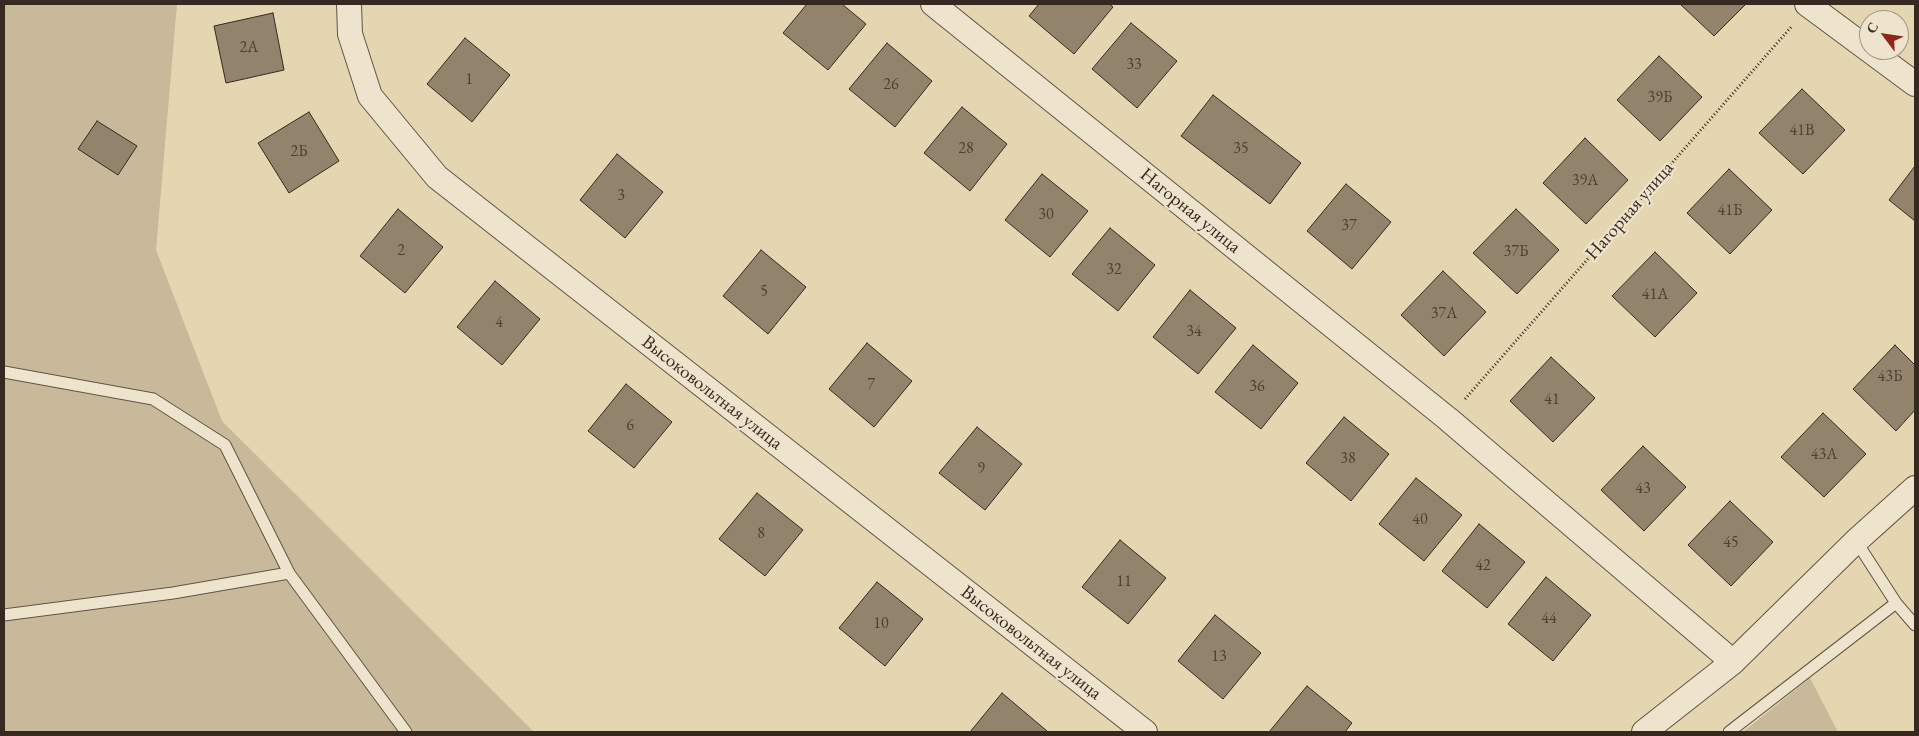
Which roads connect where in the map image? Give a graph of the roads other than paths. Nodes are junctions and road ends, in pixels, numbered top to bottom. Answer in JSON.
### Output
{"nodes":[{"id":1,"x":349,"y":4,"type":"edge"},
{"id":2,"x":933,"y":4,"type":"edge"},
{"id":3,"x":1808,"y":5,"type":"edge"},
{"id":4,"x":1915,"y":84,"type":"edge"},
{"id":5,"x":4,"y":372,"type":"edge"},
{"id":6,"x":1915,"y":488,"type":"edge"},
{"id":7,"x":1856,"y":541,"type":"junction"},
{"id":8,"x":289,"y":573,"type":"junction"},
{"id":9,"x":1896,"y":603,"type":"junction"},
{"id":10,"x":4,"y":615,"type":"edge"},
{"id":11,"x":1915,"y":625,"type":"edge"},
{"id":12,"x":1733,"y":662,"type":"junction"},
{"id":13,"x":406,"y":732,"type":"edge"},
{"id":14,"x":1145,"y":732,"type":"edge"},
{"id":15,"x":1644,"y":732,"type":"edge"},
{"id":16,"x":1729,"y":732,"type":"edge"}],
"edges":[{"from":1,"to":14,"type":"street","name":"Высоковольтная улица"},
{"from":2,"to":12,"type":"street","name":"Нагорная улица"},
{"from":3,"to":4,"type":"street"},
{"from":5,"to":8,"type":"lane"},
{"from":6,"to":7,"type":"street"},
{"from":7,"to":9,"type":"lane"},
{"from":7,"to":12,"type":"street"},
{"from":8,"to":10,"type":"lane"},
{"from":8,"to":13,"type":"lane"},
{"from":9,"to":11,"type":"lane"},
{"from":9,"to":16,"type":"lane"},
{"from":12,"to":15,"type":"street"}]}
